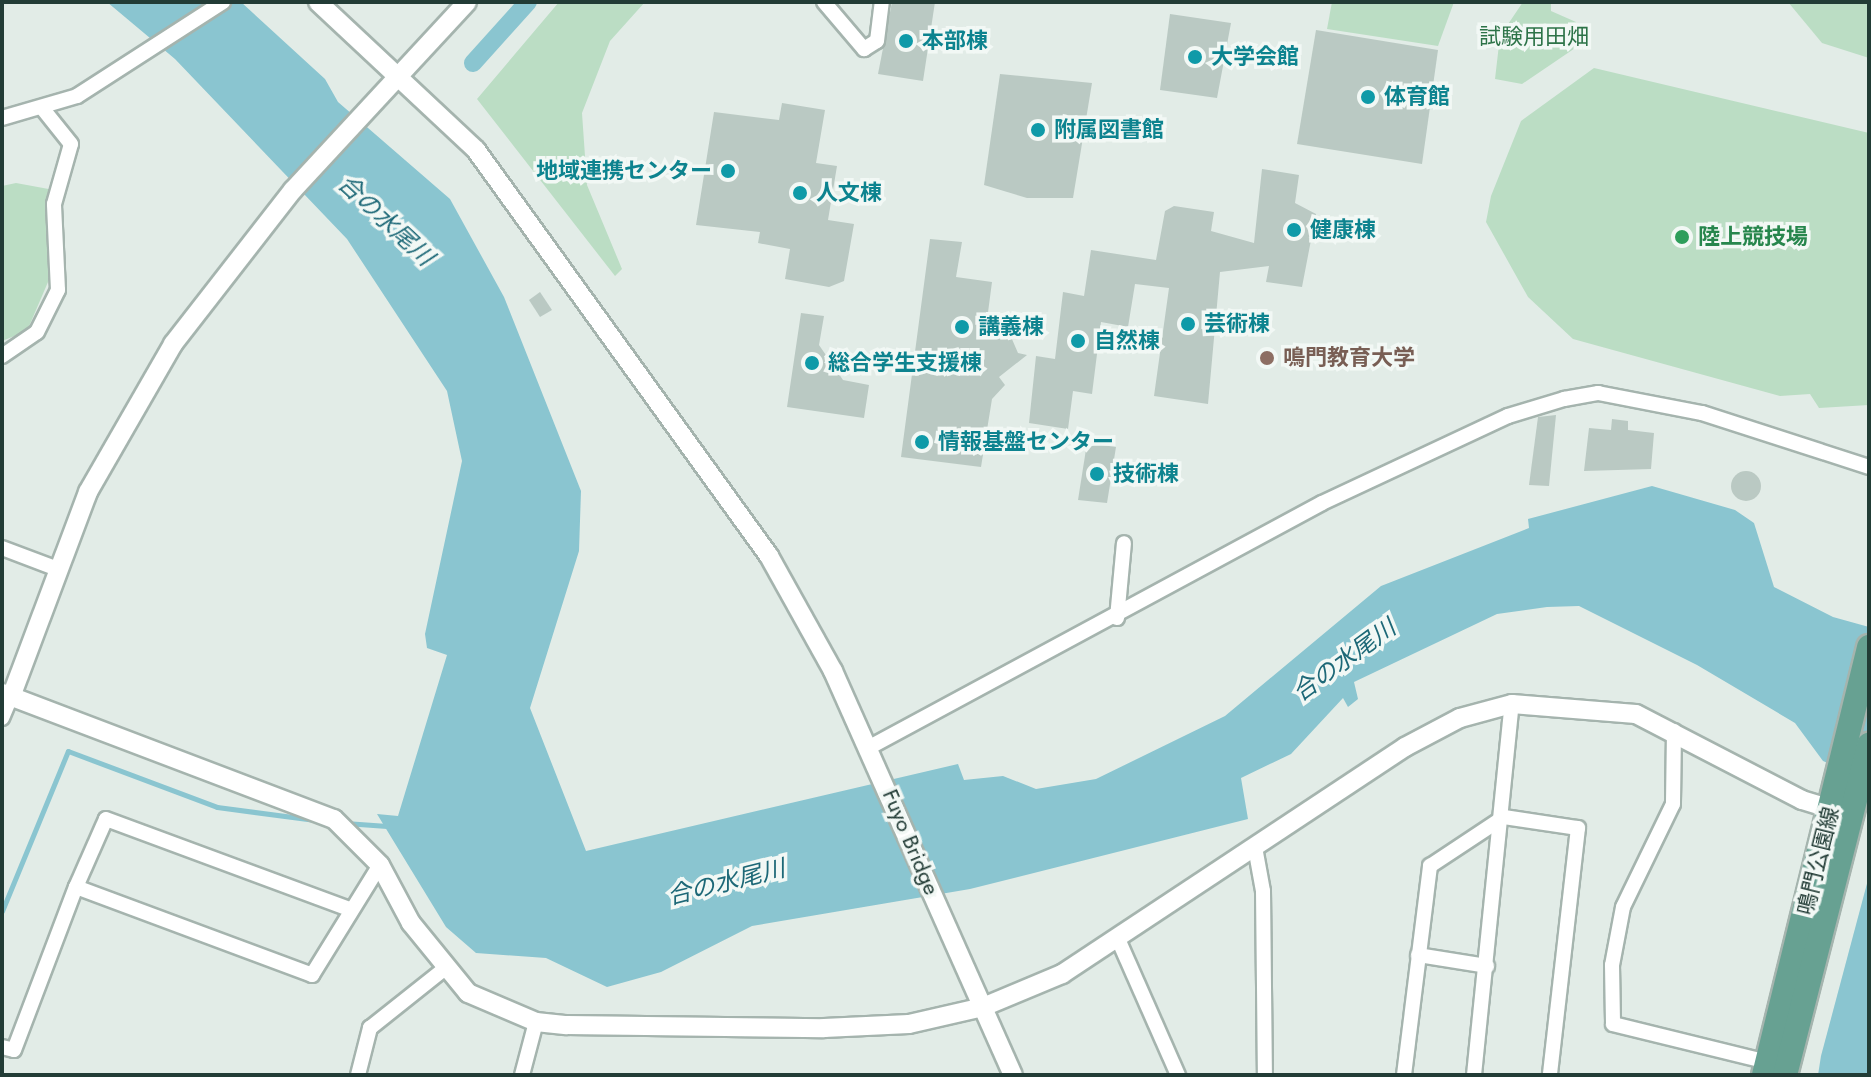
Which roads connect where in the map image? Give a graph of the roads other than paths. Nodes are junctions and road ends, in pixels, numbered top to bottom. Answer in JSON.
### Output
{"nodes":[{"id":1,"x":223,"y":2,"type":"edge"},
{"id":2,"x":318,"y":2,"type":"edge"},
{"id":3,"x":467,"y":2,"type":"edge"},
{"id":4,"x":824,"y":2,"type":"edge"},
{"id":5,"x":882,"y":2,"type":"edge"},
{"id":6,"x":401,"y":76,"type":"junction"},
{"id":7,"x":43,"y":109,"type":"junction"},
{"id":8,"x":4,"y":115,"type":"edge"},
{"id":9,"x":2,"y":356,"type":"edge"},
{"id":10,"x":1869,"y":467,"type":"edge"},
{"id":11,"x":1124,"y":543,"type":"dead end"},
{"id":12,"x":2,"y":548,"type":"edge"},
{"id":13,"x":55,"y":568,"type":"junction"},
{"id":14,"x":1117,"y":618,"type":"junction"},
{"id":15,"x":1869,"y":647,"type":"edge"},
{"id":16,"x":6,"y":695,"type":"edge"},
{"id":17,"x":1512,"y":704,"type":"junction"},
{"id":18,"x":2,"y":718,"type":"edge"},
{"id":19,"x":1674,"y":731,"type":"junction"},
{"id":20,"x":1869,"y":745,"type":"edge"},
{"id":21,"x":868,"y":748,"type":"junction"},
{"id":22,"x":1850,"y":778,"type":"junction"},
{"id":23,"x":1842,"y":812,"type":"junction"},
{"id":24,"x":1504,"y":817,"type":"junction"},
{"id":25,"x":1255,"y":847,"type":"junction"},
{"id":26,"x":380,"y":865,"type":"junction"},
{"id":27,"x":76,"y":887,"type":"junction"},
{"id":28,"x":349,"y":909,"type":"junction"},
{"id":29,"x":1118,"y":939,"type":"junction"},
{"id":30,"x":1418,"y":955,"type":"junction"},
{"id":31,"x":1487,"y":966,"type":"junction"},
{"id":32,"x":443,"y":970,"type":"junction"},
{"id":33,"x":983,"y":1007,"type":"junction"},
{"id":34,"x":536,"y":1022,"type":"junction"},
{"id":35,"x":2,"y":1047,"type":"edge"},
{"id":36,"x":1776,"y":1070,"type":"edge"},
{"id":37,"x":358,"y":1075,"type":"edge"},
{"id":38,"x":522,"y":1075,"type":"edge"},
{"id":39,"x":1013,"y":1075,"type":"edge"},
{"id":40,"x":1178,"y":1075,"type":"edge"},
{"id":41,"x":1265,"y":1075,"type":"edge"},
{"id":42,"x":1404,"y":1075,"type":"edge"},
{"id":43,"x":1474,"y":1075,"type":"edge"},
{"id":44,"x":1550,"y":1075,"type":"edge"}],
"edges":[{"from":1,"to":7,"type":"street"},
{"from":2,"to":6,"type":"street","name":"Fuyo Bridge"},
{"from":3,"to":6,"type":"street"},
{"from":4,"to":5,"type":"street"},
{"from":6,"to":13,"type":"street"},
{"from":6,"to":21,"type":"street","name":"Fuyo Bridge"},
{"from":7,"to":8,"type":"street"},
{"from":7,"to":9,"type":"street"},
{"from":10,"to":14,"type":"street"},
{"from":11,"to":14,"type":"street"},
{"from":12,"to":13,"type":"street"},
{"from":13,"to":16,"type":"street"},
{"from":14,"to":21,"type":"street"},
{"from":15,"to":22,"type":"main road","name":"鳴門公園線"},
{"from":16,"to":18,"type":"street"},
{"from":16,"to":26,"type":"street"},
{"from":17,"to":19,"type":"street"},
{"from":17,"to":24,"type":"street"},
{"from":17,"to":25,"type":"street"},
{"from":19,"to":23,"type":"street"},
{"from":19,"to":36,"type":"street"},
{"from":20,"to":22,"type":"main road","name":"鳴門公園線"},
{"from":21,"to":33,"type":"street","name":"Fuyo Bridge"},
{"from":22,"to":23,"type":"main road","name":"鳴門公園線"},
{"from":23,"to":36,"type":"main road","name":"鳴門公園線"},
{"from":24,"to":30,"type":"street"},
{"from":24,"to":31,"type":"street"},
{"from":24,"to":44,"type":"street"},
{"from":25,"to":29,"type":"street"},
{"from":25,"to":41,"type":"street"},
{"from":26,"to":28,"type":"street"},
{"from":26,"to":32,"type":"street"},
{"from":27,"to":28,"type":"street"},
{"from":27,"to":28,"type":"street"},
{"from":27,"to":35,"type":"street"},
{"from":29,"to":33,"type":"street"},
{"from":29,"to":40,"type":"street"},
{"from":30,"to":31,"type":"street"},
{"from":30,"to":42,"type":"street"},
{"from":31,"to":43,"type":"street"},
{"from":32,"to":34,"type":"street"},
{"from":32,"to":37,"type":"street"},
{"from":33,"to":34,"type":"street"},
{"from":33,"to":39,"type":"street","name":"Fuyo Bridge"},
{"from":34,"to":38,"type":"street"}]}
